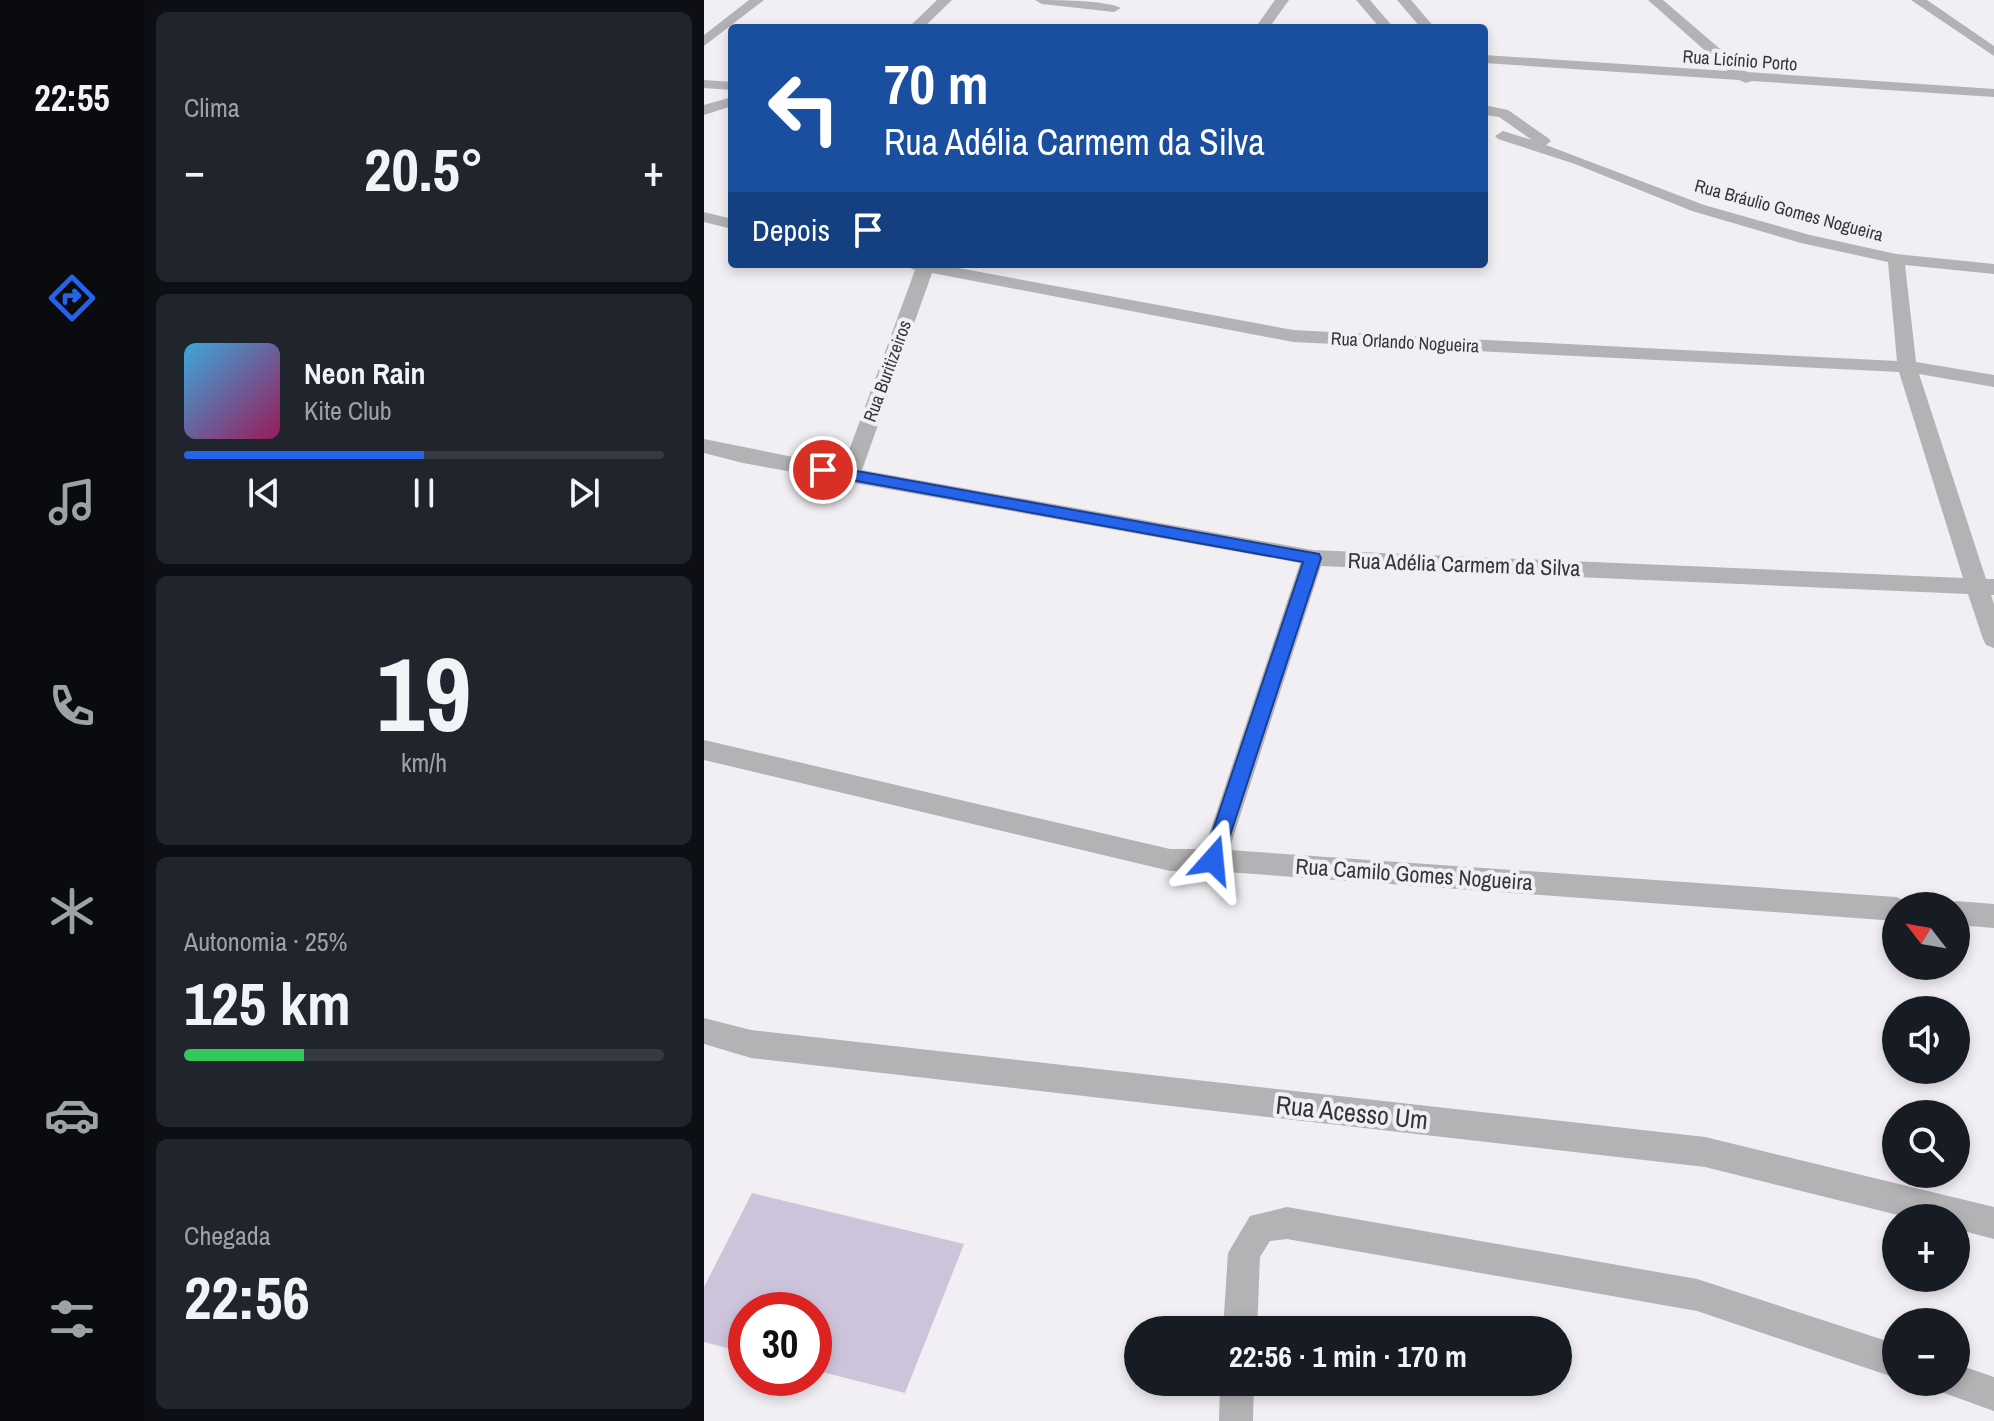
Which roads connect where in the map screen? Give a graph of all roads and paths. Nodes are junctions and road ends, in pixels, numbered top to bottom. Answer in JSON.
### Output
{"nodes":[{"id":1,"x":757,"y":0,"type":"edge"},
{"id":2,"x":945,"y":0,"type":"edge"},
{"id":3,"x":1042,"y":0,"type":"edge"},
{"id":4,"x":1282,"y":0,"type":"edge"},
{"id":5,"x":1363,"y":0,"type":"edge"},
{"id":6,"x":1404,"y":0,"type":"edge"},
{"id":7,"x":1655,"y":0,"type":"edge"},
{"id":8,"x":1918,"y":0,"type":"edge"},
{"id":9,"x":1113,"y":9,"type":"edge"},
{"id":10,"x":919,"y":24,"type":"edge"},
{"id":11,"x":1265,"y":24,"type":"edge"},
{"id":12,"x":1384,"y":24,"type":"edge"},
{"id":13,"x":1425,"y":24,"type":"edge"},
{"id":14,"x":704,"y":42,"type":"edge"},
{"id":15,"x":1994,"y":52,"type":"edge"},
{"id":16,"x":1488,"y":59,"type":"edge"},
{"id":17,"x":1746,"y":79,"type":"junction"},
{"id":18,"x":704,"y":84,"type":"edge"},
{"id":19,"x":728,"y":86,"type":"edge"},
{"id":20,"x":1994,"y":93,"type":"edge"},
{"id":21,"x":1488,"y":97,"type":"edge"},
{"id":22,"x":728,"y":102,"type":"edge"},
{"id":23,"x":704,"y":110,"type":"edge"},
{"id":24,"x":1488,"y":111,"type":"edge"},
{"id":25,"x":1508,"y":116,"type":"junction"},
{"id":26,"x":1503,"y":136,"type":"junction"},
{"id":27,"x":1488,"y":137,"type":"edge"},
{"id":28,"x":1581,"y":161,"type":"junction"},
{"id":29,"x":704,"y":217,"type":"edge"},
{"id":30,"x":728,"y":223,"type":"edge"},
{"id":31,"x":1896,"y":259,"type":"junction"},
{"id":32,"x":916,"y":268,"type":"edge"},
{"id":33,"x":928,"y":268,"type":"edge"},
{"id":34,"x":1994,"y":269,"type":"edge"},
{"id":35,"x":1907,"y":367,"type":"junction"},
{"id":36,"x":1994,"y":381,"type":"edge"},
{"id":37,"x":704,"y":446,"type":"edge"},
{"id":38,"x":850,"y":475,"type":"junction"},
{"id":39,"x":1313,"y":558,"type":"junction"},
{"id":40,"x":1984,"y":586,"type":"edge"},
{"id":41,"x":1994,"y":639,"type":"edge"},
{"id":42,"x":704,"y":750,"type":"edge"},
{"id":43,"x":1213,"y":860,"type":"junction"},
{"id":44,"x":1882,"y":908,"type":"edge"},
{"id":45,"x":1970,"y":914,"type":"edge"},
{"id":46,"x":1994,"y":916,"type":"edge"},
{"id":47,"x":704,"y":1031,"type":"edge"},
{"id":48,"x":1994,"y":1223,"type":"edge"},
{"id":49,"x":1241,"y":1316,"type":"edge"},
{"id":50,"x":1882,"y":1356,"type":"edge"},
{"id":51,"x":1970,"y":1386,"type":"edge"},
{"id":52,"x":1994,"y":1394,"type":"edge"},
{"id":53,"x":1237,"y":1396,"type":"edge"},
{"id":54,"x":1236,"y":1421,"type":"edge"}],
"edges":[{"from":1,"to":14,"type":"street"},
{"from":2,"to":10,"type":"street"},
{"from":3,"to":9,"type":"street"},
{"from":4,"to":11,"type":"street"},
{"from":5,"to":12,"type":"street"},
{"from":6,"to":13,"type":"street"},
{"from":7,"to":17,"type":"street"},
{"from":8,"to":15,"type":"street"},
{"from":16,"to":17,"type":"street","name":"Rua Licínio Porto"},
{"from":17,"to":20,"type":"street","name":"Rua Licínio Porto"},
{"from":18,"to":19,"type":"street"},
{"from":21,"to":25,"type":"street","name":"Rua Bráulio Gomes Nogueira"},
{"from":22,"to":23,"type":"street"},
{"from":24,"to":25,"type":"street"},
{"from":25,"to":26,"type":"street"},
{"from":25,"to":28,"type":"street","name":"Rua Bráulio Gomes Nogueira"},
{"from":26,"to":27,"type":"street"},
{"from":26,"to":28,"type":"street","name":"Rua Bráulio Gomes Nogueira"},
{"from":28,"to":31,"type":"street","name":"Rua Bráulio Gomes Nogueira"},
{"from":29,"to":30,"type":"street"},
{"from":31,"to":34,"type":"street","name":"Rua Bráulio Gomes Nogueira"},
{"from":31,"to":35,"type":"street"},
{"from":32,"to":38,"type":"street","name":"Rua Buritizeiros"},
{"from":33,"to":35,"type":"street","name":"Rua Orlando Nogueira"},
{"from":35,"to":36,"type":"street","name":"Rua Orlando Nogueira"},
{"from":35,"to":40,"type":"street"},
{"from":37,"to":38,"type":"street","name":"Rua Adélia Carmem da Silva"},
{"from":38,"to":39,"type":"street","name":"Rua Adélia Carmem da Silva"},
{"from":39,"to":40,"type":"street","name":"Rua Adélia Carmem da Silva"},
{"from":39,"to":43,"type":"street"},
{"from":40,"to":41,"type":"street"},
{"from":42,"to":43,"type":"street","name":"Rua Camilo Gomes Nogueira"},
{"from":43,"to":44,"type":"street","name":"Rua Camilo Gomes Nogueira"},
{"from":45,"to":46,"type":"street"},
{"from":47,"to":48,"type":"street","name":"Rua Acesso Um"},
{"from":49,"to":50,"type":"street"},
{"from":51,"to":52,"type":"street"},
{"from":53,"to":54,"type":"street"}]}
